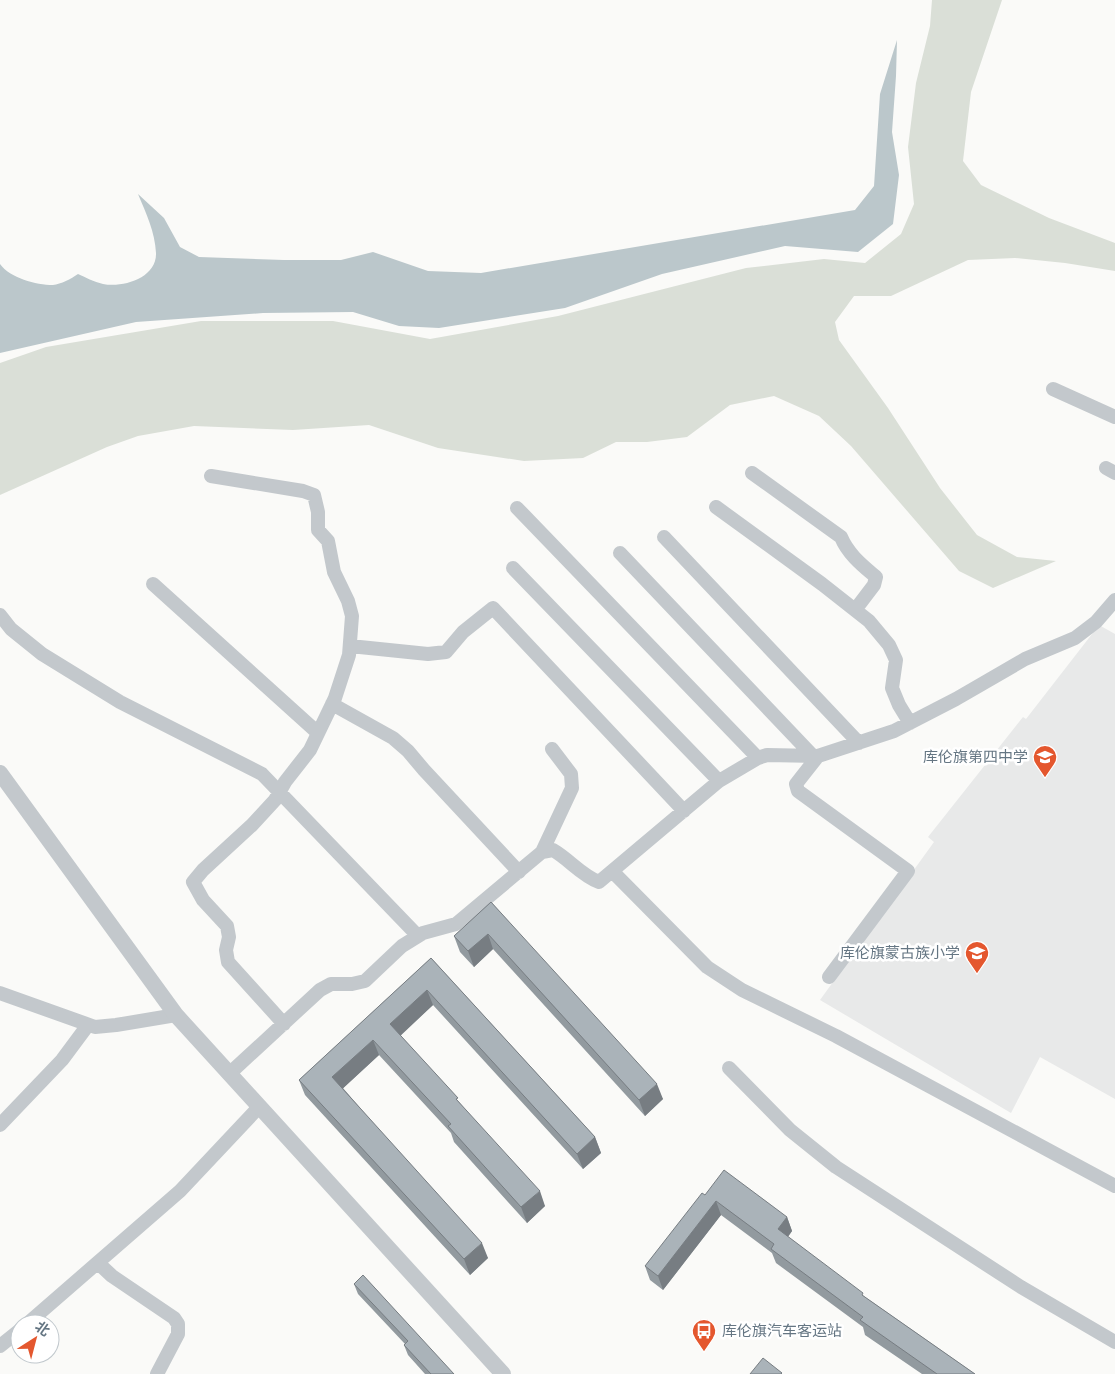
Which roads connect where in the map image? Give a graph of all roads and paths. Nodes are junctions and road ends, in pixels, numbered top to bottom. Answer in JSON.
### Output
{"nodes":[{"id":1,"x":1054,"y":389,"type":"dead end"},
{"id":2,"x":1115,"y":417,"type":"edge"},
{"id":3,"x":752,"y":473,"type":"dead end"},
{"id":4,"x":211,"y":476,"type":"dead end"},
{"id":5,"x":716,"y":507,"type":"dead end"},
{"id":6,"x":517,"y":508,"type":"dead end"},
{"id":7,"x":664,"y":537,"type":"dead end"},
{"id":8,"x":620,"y":553,"type":"dead end"},
{"id":9,"x":514,"y":568,"type":"dead end"},
{"id":10,"x":153,"y":584,"type":"dead end"},
{"id":11,"x":1115,"y":600,"type":"edge"},
{"id":12,"x":854,"y":610,"type":"junction"},
{"id":13,"x":0,"y":616,"type":"edge"},
{"id":14,"x":350,"y":646,"type":"junction"},
{"id":15,"x":332,"y":704,"type":"junction"},
{"id":16,"x":910,"y":723,"type":"junction"},
{"id":17,"x":318,"y":734,"type":"junction"},
{"id":18,"x":859,"y":743,"type":"junction"},
{"id":19,"x":552,"y":749,"type":"dead end"},
{"id":20,"x":815,"y":756,"type":"junction"},
{"id":21,"x":758,"y":758,"type":"junction"},
{"id":22,"x":0,"y":773,"type":"edge"},
{"id":23,"x":719,"y":781,"type":"junction"},
{"id":24,"x":279,"y":793,"type":"junction"},
{"id":25,"x":684,"y":811,"type":"junction"},
{"id":26,"x":542,"y":852,"type":"junction"},
{"id":27,"x":612,"y":871,"type":"junction"},
{"id":28,"x":519,"y":872,"type":"junction"},
{"id":29,"x":418,"y":936,"type":"junction"},
{"id":30,"x":829,"y":978,"type":"dead end"},
{"id":31,"x":0,"y":993,"type":"edge"},
{"id":32,"x":176,"y":1015,"type":"junction"},
{"id":33,"x":284,"y":1024,"type":"junction"},
{"id":34,"x":88,"y":1025,"type":"junction"},
{"id":35,"x":729,"y":1068,"type":"dead end"},
{"id":36,"x":229,"y":1074,"type":"junction"},
{"id":37,"x":259,"y":1107,"type":"junction"},
{"id":38,"x":0,"y":1125,"type":"edge"},
{"id":39,"x":1115,"y":1186,"type":"edge"},
{"id":40,"x":98,"y":1263,"type":"junction"},
{"id":41,"x":39,"y":1314,"type":"edge"},
{"id":42,"x":10,"y":1338,"type":"edge"},
{"id":43,"x":1115,"y":1342,"type":"edge"},
{"id":44,"x":0,"y":1346,"type":"edge"},
{"id":45,"x":157,"y":1374,"type":"edge"},
{"id":46,"x":503,"y":1374,"type":"edge"}],
"edges":[{"from":1,"to":2,"type":"street"},
{"from":3,"to":12,"type":"street"},
{"from":4,"to":14,"type":"street"},
{"from":5,"to":12,"type":"street"},
{"from":6,"to":21,"type":"street"},
{"from":7,"to":18,"type":"street"},
{"from":8,"to":20,"type":"street"},
{"from":9,"to":23,"type":"street"},
{"from":10,"to":17,"type":"street"},
{"from":11,"to":16,"type":"street"},
{"from":12,"to":16,"type":"street"},
{"from":13,"to":24,"type":"street"},
{"from":14,"to":15,"type":"street"},
{"from":14,"to":25,"type":"street"},
{"from":15,"to":17,"type":"street"},
{"from":15,"to":28,"type":"street"},
{"from":16,"to":18,"type":"street"},
{"from":17,"to":24,"type":"street"},
{"from":18,"to":20,"type":"street"},
{"from":19,"to":26,"type":"street"},
{"from":20,"to":21,"type":"street"},
{"from":20,"to":30,"type":"street"},
{"from":21,"to":23,"type":"street"},
{"from":22,"to":32,"type":"street"},
{"from":23,"to":25,"type":"street"},
{"from":24,"to":29,"type":"street"},
{"from":24,"to":33,"type":"street"},
{"from":25,"to":27,"type":"street"},
{"from":26,"to":27,"type":"street"},
{"from":26,"to":28,"type":"street"},
{"from":27,"to":39,"type":"street"},
{"from":28,"to":29,"type":"street"},
{"from":29,"to":33,"type":"street"},
{"from":31,"to":34,"type":"street"},
{"from":32,"to":34,"type":"street"},
{"from":32,"to":36,"type":"street"},
{"from":33,"to":36,"type":"street"},
{"from":34,"to":38,"type":"street"},
{"from":35,"to":43,"type":"street"},
{"from":36,"to":37,"type":"street"},
{"from":37,"to":40,"type":"street"},
{"from":37,"to":46,"type":"street"},
{"from":40,"to":41,"type":"street"},
{"from":40,"to":45,"type":"street"},
{"from":42,"to":44,"type":"street"}]}
